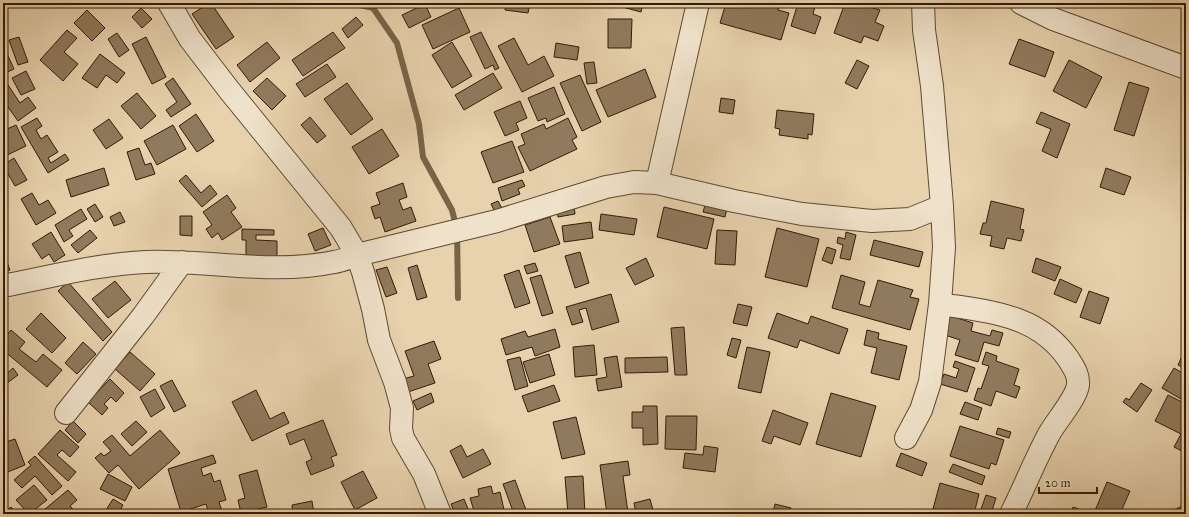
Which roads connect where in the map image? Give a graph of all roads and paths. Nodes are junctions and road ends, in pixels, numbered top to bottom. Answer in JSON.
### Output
{"nodes":[{"id":1,"x":169,"y":3,"type":"edge"},
{"id":2,"x":698,"y":3,"type":"edge"},
{"id":3,"x":923,"y":3,"type":"edge"},
{"id":4,"x":1021,"y":3,"type":"edge"},
{"id":5,"x":1186,"y":68,"type":"edge"},
{"id":6,"x":657,"y":183,"type":"junction"},
{"id":7,"x":942,"y":206,"type":"junction"},
{"id":8,"x":357,"y":255,"type":"junction"},
{"id":9,"x":182,"y":262,"type":"junction"},
{"id":10,"x":3,"y":286,"type":"edge"},
{"id":11,"x":940,"y":304,"type":"junction"},
{"id":12,"x":66,"y":413,"type":"dead end"},
{"id":13,"x":906,"y":438,"type":"dead end"},
{"id":14,"x":440,"y":514,"type":"edge"},
{"id":15,"x":1011,"y":514,"type":"edge"}],
"edges":[{"from":1,"to":8,"type":"street"},
{"from":2,"to":6,"type":"street"},
{"from":3,"to":7,"type":"street"},
{"from":4,"to":5,"type":"street"},
{"from":6,"to":7,"type":"street"},
{"from":6,"to":8,"type":"street"},
{"from":7,"to":11,"type":"street"},
{"from":8,"to":9,"type":"street"},
{"from":8,"to":14,"type":"street"},
{"from":9,"to":10,"type":"street"},
{"from":9,"to":12,"type":"street"},
{"from":11,"to":13,"type":"street"},
{"from":11,"to":15,"type":"street"}]}
